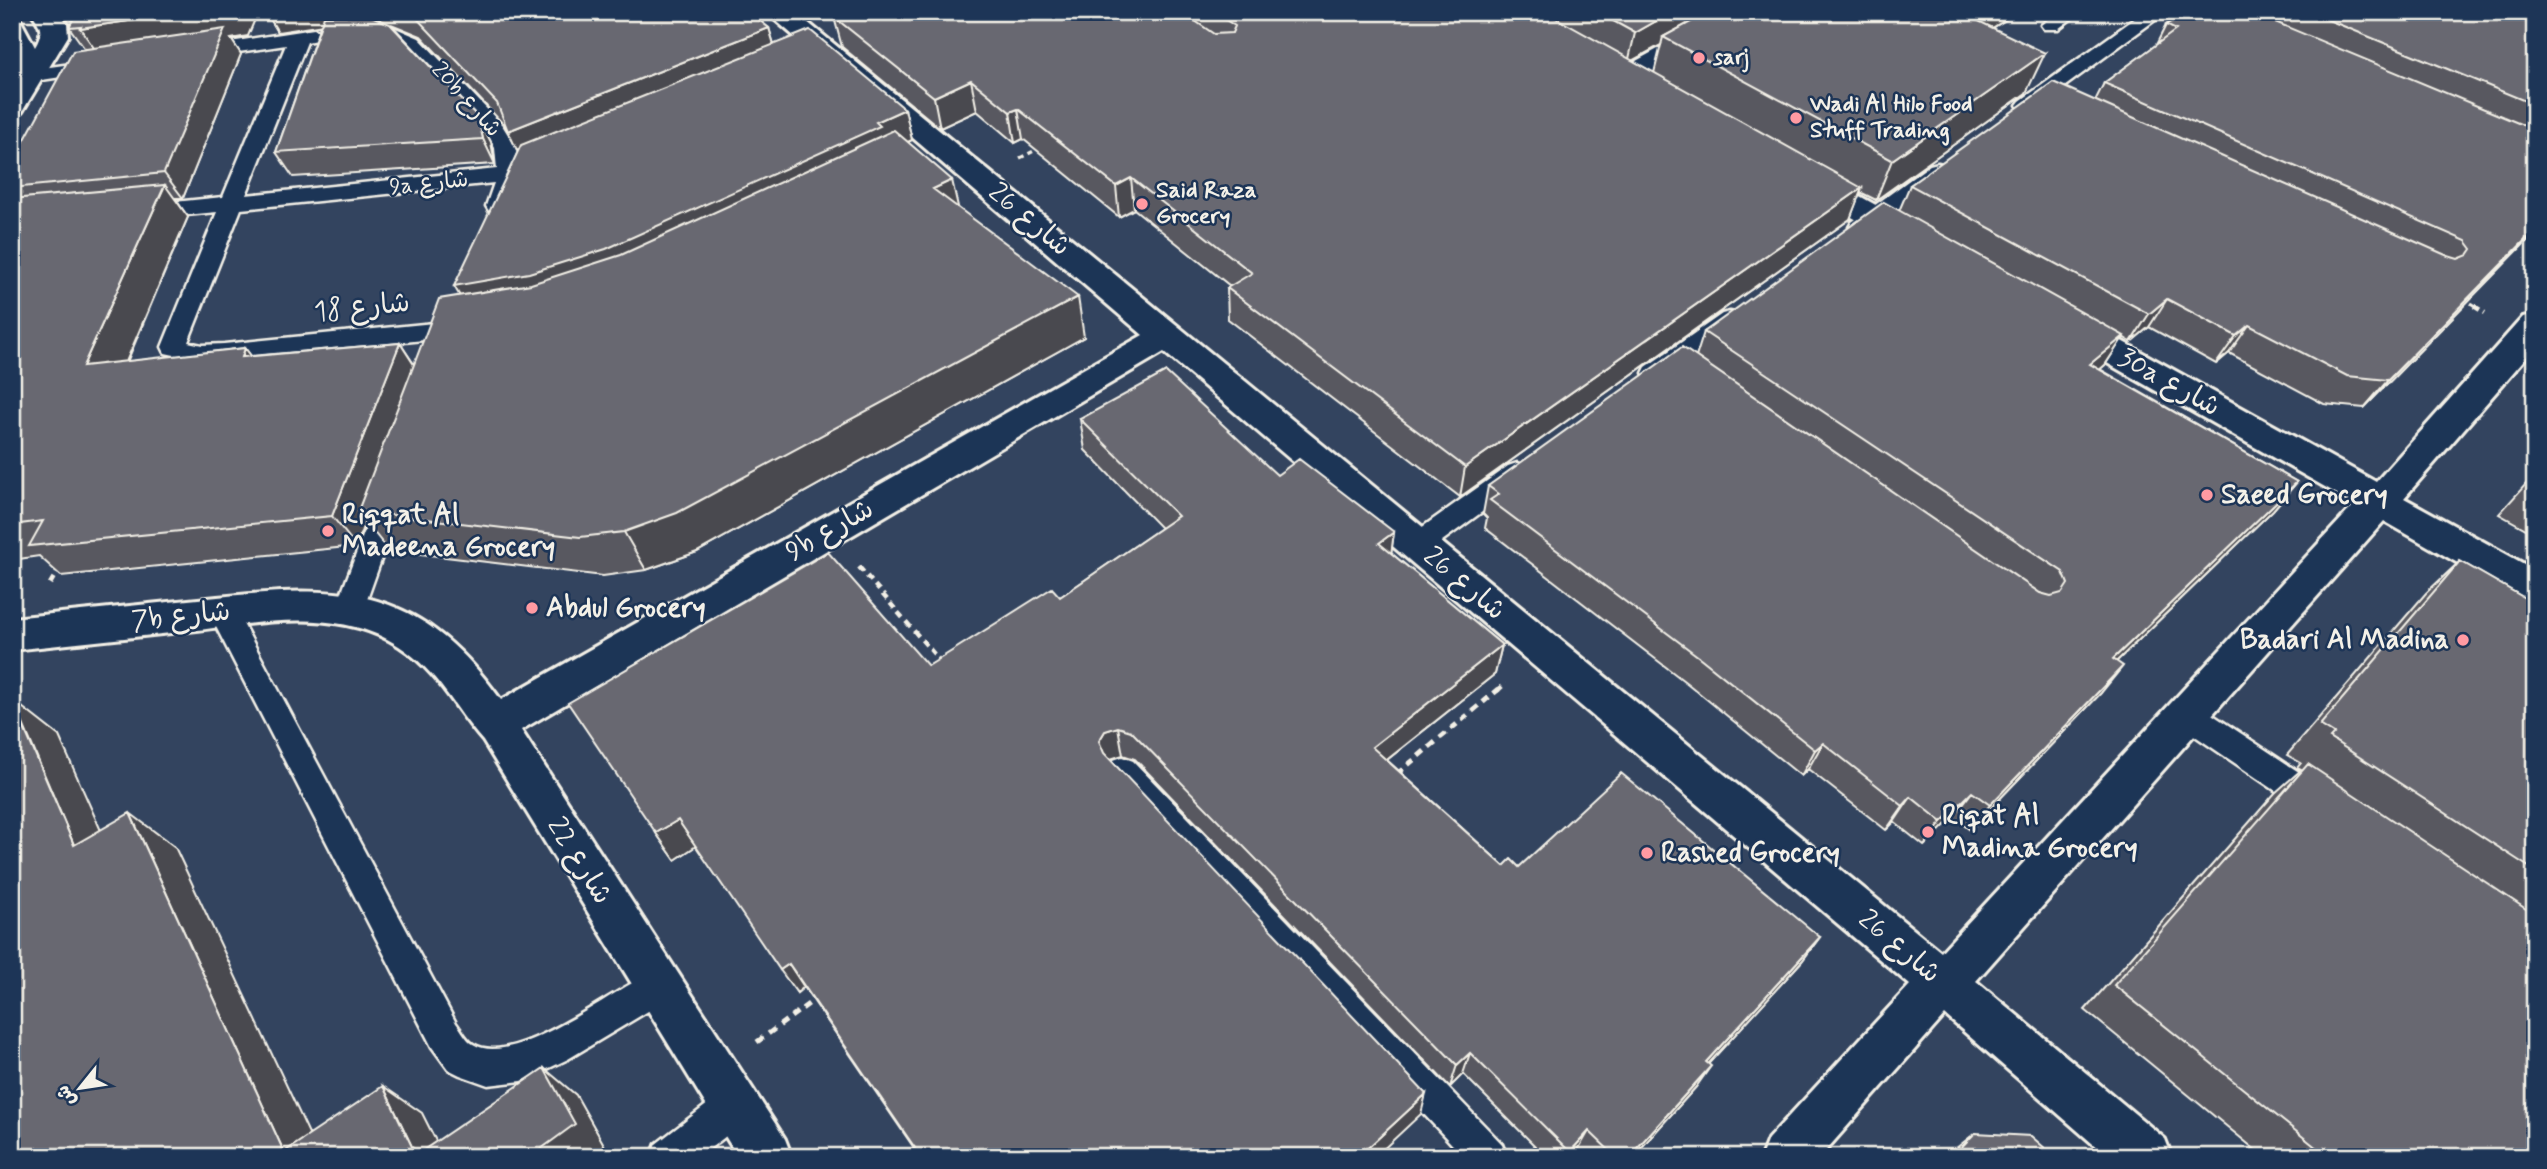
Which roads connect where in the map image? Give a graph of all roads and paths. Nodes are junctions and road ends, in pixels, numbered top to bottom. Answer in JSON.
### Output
{"nodes":[{"id":1,"x":44,"y":12,"type":"edge"},
{"id":2,"x":1745,"y":12,"type":"edge"},
{"id":3,"x":2071,"y":12,"type":"edge"},
{"id":4,"x":2157,"y":12,"type":"edge"},
{"id":5,"x":2051,"y":26,"type":"dead end"},
{"id":6,"x":12,"y":27,"type":"edge"},
{"id":7,"x":808,"y":35,"type":"edge"},
{"id":8,"x":299,"y":37,"type":"junction"},
{"id":9,"x":178,"y":55,"type":"edge"},
{"id":10,"x":124,"y":62,"type":"edge"},
{"id":11,"x":29,"y":76,"type":"junction"},
{"id":12,"x":1663,"y":97,"type":"edge"},
{"id":13,"x":2037,"y":98,"type":"junction"},
{"id":14,"x":12,"y":106,"type":"edge"},
{"id":15,"x":2061,"y":109,"type":"edge"},
{"id":16,"x":2004,"y":122,"type":"edge"},
{"id":17,"x":1040,"y":148,"type":"edge"},
{"id":18,"x":1961,"y":153,"type":"edge"},
{"id":19,"x":541,"y":163,"type":"edge"},
{"id":20,"x":1780,"y":164,"type":"edge"},
{"id":21,"x":509,"y":174,"type":"junction"},
{"id":22,"x":978,"y":178,"type":"junction"},
{"id":23,"x":231,"y":204,"type":"junction"},
{"id":24,"x":121,"y":215,"type":"edge"},
{"id":25,"x":1873,"y":217,"type":"junction"},
{"id":26,"x":490,"y":226,"type":"edge"},
{"id":27,"x":1840,"y":241,"type":"edge"},
{"id":28,"x":1945,"y":257,"type":"edge"},
{"id":29,"x":461,"y":303,"type":"edge"},
{"id":30,"x":1750,"y":305,"type":"edge"},
{"id":31,"x":2041,"y":311,"type":"edge"},
{"id":32,"x":2535,"y":325,"type":"edge"},
{"id":33,"x":486,"y":326,"type":"edge"},
{"id":34,"x":452,"y":329,"type":"junction"},
{"id":35,"x":1167,"y":336,"type":"junction"},
{"id":36,"x":443,"y":355,"type":"edge"},
{"id":37,"x":1672,"y":361,"type":"junction"},
{"id":38,"x":1695,"y":377,"type":"edge"},
{"id":39,"x":1639,"y":385,"type":"edge"},
{"id":40,"x":1539,"y":457,"type":"edge"},
{"id":41,"x":395,"y":484,"type":"edge"},
{"id":42,"x":2380,"y":501,"type":"junction"},
{"id":43,"x":829,"y":532,"type":"junction"},
{"id":44,"x":1417,"y":545,"type":"junction"},
{"id":45,"x":63,"y":561,"type":"edge"},
{"id":46,"x":2535,"y":588,"type":"edge"},
{"id":47,"x":350,"y":608,"type":"junction"},
{"id":48,"x":223,"y":612,"type":"junction"},
{"id":49,"x":17,"y":633,"type":"edge"},
{"id":50,"x":944,"y":666,"type":"edge"},
{"id":51,"x":2187,"y":714,"type":"junction"},
{"id":52,"x":494,"y":725,"type":"junction"},
{"id":53,"x":1122,"y":770,"type":"edge"},
{"id":54,"x":2338,"y":816,"type":"edge"},
{"id":55,"x":1943,"y":983,"type":"junction"},
{"id":56,"x":658,"y":986,"type":"junction"},
{"id":57,"x":823,"y":993,"type":"edge"},
{"id":58,"x":725,"y":1090,"type":"junction"},
{"id":59,"x":669,"y":1157,"type":"edge"},
{"id":60,"x":767,"y":1157,"type":"edge"},
{"id":61,"x":1489,"y":1157,"type":"edge"},
{"id":62,"x":1786,"y":1157,"type":"edge"},
{"id":63,"x":2147,"y":1157,"type":"edge"}],
"edges":[{"from":1,"to":11,"type":"street"},
{"from":2,"to":12,"type":"street"},
{"from":3,"to":5,"type":"lane"},
{"from":4,"to":13,"type":"lane"},
{"from":6,"to":11,"type":"street"},
{"from":7,"to":22,"type":"street","name":"شارع 26"},
{"from":8,"to":9,"type":"lane","name":"20b شارع"},
{"from":8,"to":21,"type":"lane","name":"20b شارع"},
{"from":8,"to":23,"type":"lane","name":"شارع 18"},
{"from":10,"to":11,"type":"lane"},
{"from":11,"to":14,"type":"street"},
{"from":13,"to":15,"type":"lane"},
{"from":13,"to":16,"type":"lane"},
{"from":17,"to":22,"type":"path"},
{"from":18,"to":25,"type":"lane"},
{"from":19,"to":21,"type":"lane","name":"9a شارع"},
{"from":20,"to":25,"type":"street"},
{"from":21,"to":23,"type":"lane","name":"9a شارع"},
{"from":21,"to":26,"type":"lane","name":"20b شارع"},
{"from":22,"to":35,"type":"street","name":"شارع 26"},
{"from":23,"to":24,"type":"lane","name":"9a شارع"},
{"from":23,"to":34,"type":"lane","name":"شارع 18"},
{"from":25,"to":27,"type":"lane"},
{"from":25,"to":28,"type":"street"},
{"from":29,"to":34,"type":"lane"},
{"from":30,"to":37,"type":"lane"},
{"from":31,"to":42,"type":"street","name":"30a شارع"},
{"from":32,"to":42,"type":"street"},
{"from":33,"to":34,"type":"lane","name":"شارع 18"},
{"from":34,"to":36,"type":"lane"},
{"from":35,"to":43,"type":"street","name":"9b شارع"},
{"from":35,"to":44,"type":"street","name":"شارع 26"},
{"from":37,"to":38,"type":"lane"},
{"from":37,"to":39,"type":"lane"},
{"from":40,"to":44,"type":"lane"},
{"from":41,"to":47,"type":"lane"},
{"from":42,"to":46,"type":"street","name":"30a شارع"},
{"from":42,"to":51,"type":"street"},
{"from":43,"to":50,"type":"path"},
{"from":43,"to":52,"type":"street","name":"9b شارع"},
{"from":44,"to":55,"type":"street","name":"شارع 26"},
{"from":45,"to":49,"type":"path"},
{"from":47,"to":48,"type":"street","name":"7b شارع"},
{"from":47,"to":52,"type":"street","name":"شارع 22"},
{"from":48,"to":49,"type":"street","name":"7b شارع"},
{"from":48,"to":56,"type":"lane"},
{"from":51,"to":54,"type":"lane"},
{"from":51,"to":55,"type":"street"},
{"from":52,"to":56,"type":"street","name":"شارع 22"},
{"from":53,"to":61,"type":"lane"},
{"from":55,"to":62,"type":"street"},
{"from":55,"to":63,"type":"street","name":"شارع 26"},
{"from":56,"to":58,"type":"street","name":"شارع 22"},
{"from":57,"to":58,"type":"path"},
{"from":58,"to":59,"type":"lane"},
{"from":58,"to":60,"type":"street","name":"شارع 22"}]}
